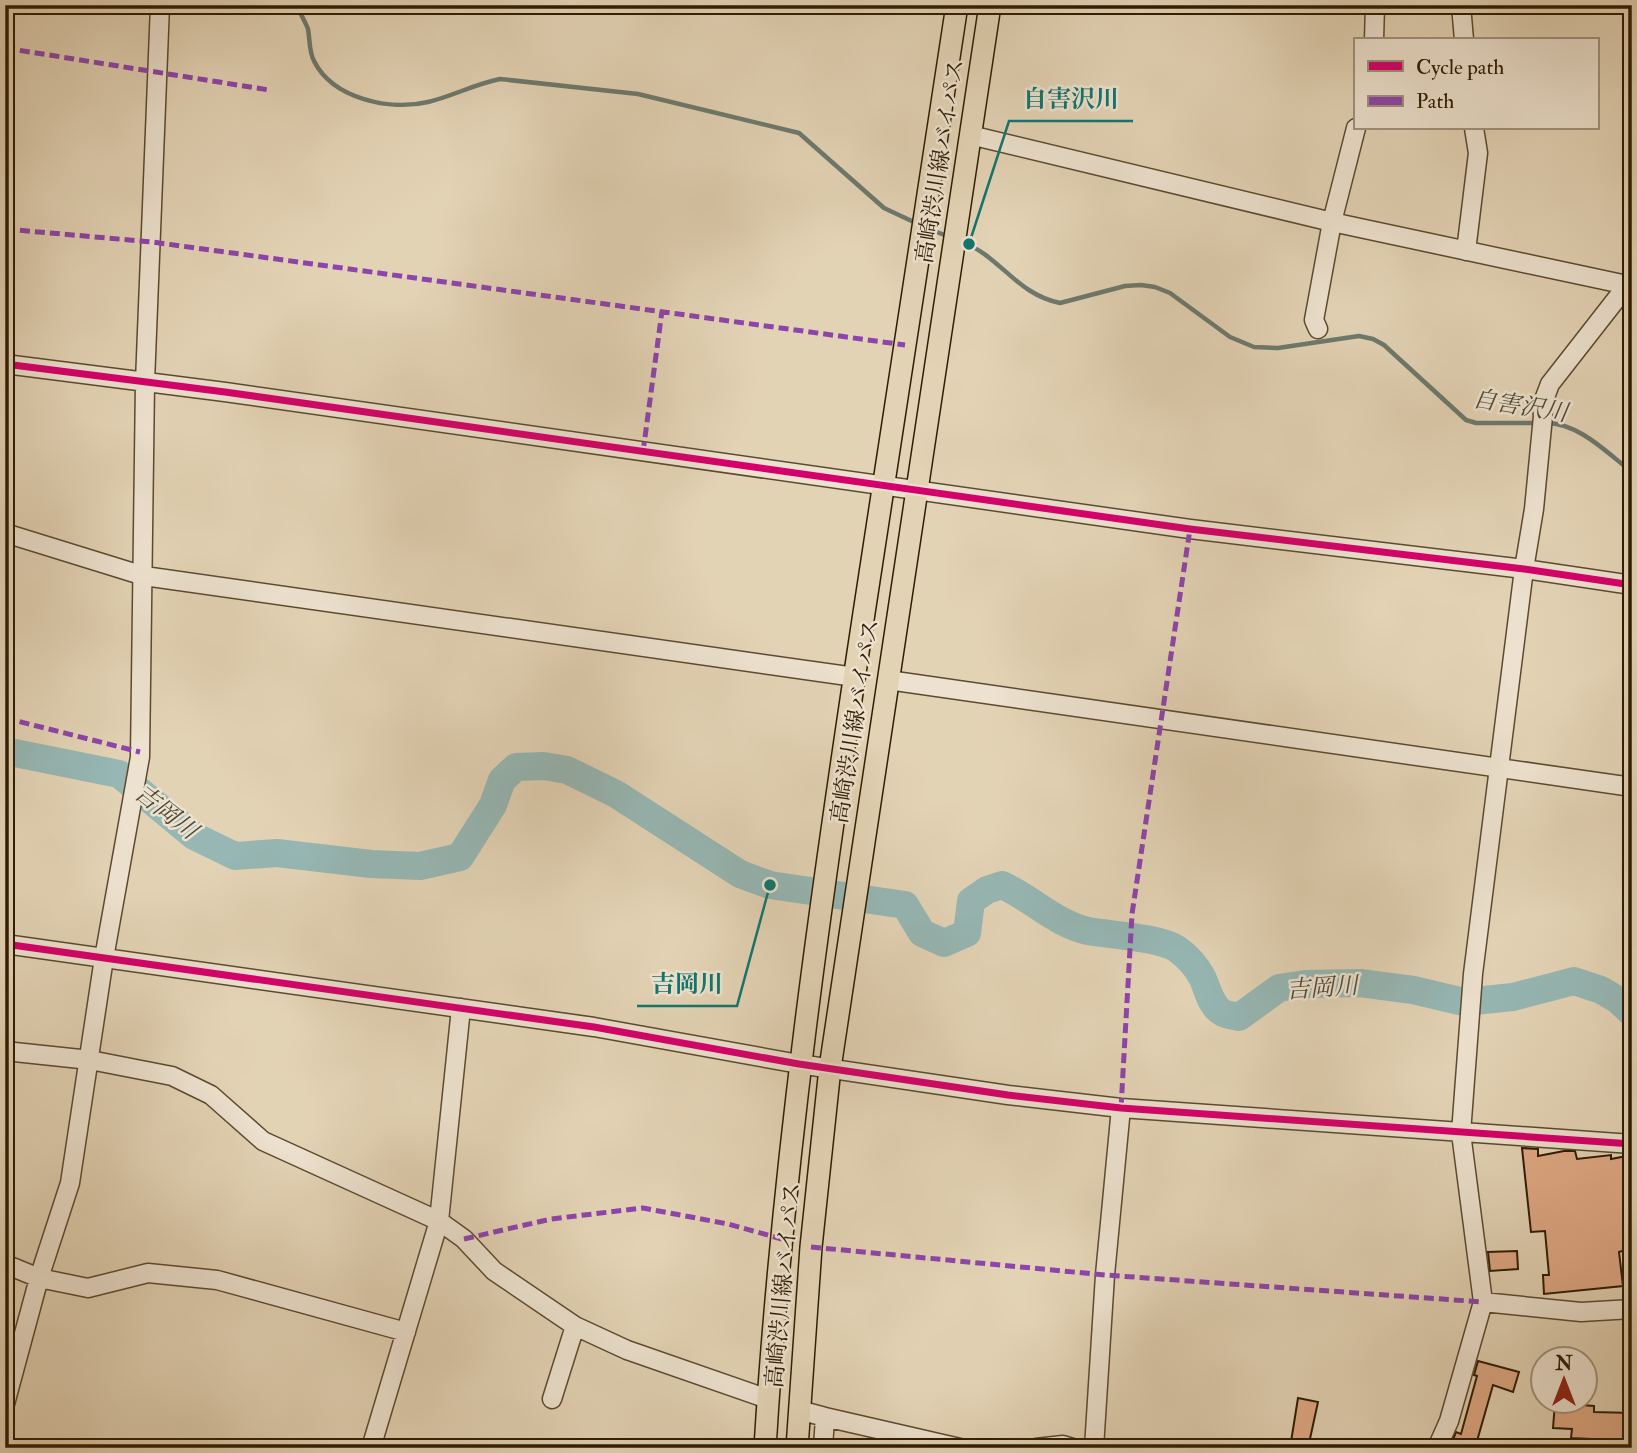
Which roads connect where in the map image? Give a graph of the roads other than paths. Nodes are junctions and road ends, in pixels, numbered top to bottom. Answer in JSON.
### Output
{"nodes":[{"id":1,"x":160,"y":5,"type":"edge"},
{"id":2,"x":957,"y":5,"type":"edge"},
{"id":3,"x":990,"y":5,"type":"edge"},
{"id":4,"x":1375,"y":5,"type":"edge"},
{"id":5,"x":1461,"y":5,"type":"edge"},
{"id":6,"x":1374,"y":38,"type":"edge"},
{"id":7,"x":1464,"y":38,"type":"edge"},
{"id":8,"x":1355,"y":130,"type":"edge"},
{"id":9,"x":1474,"y":130,"type":"edge"},
{"id":10,"x":970,"y":135,"type":"junction"},
{"id":11,"x":1332,"y":222,"type":"junction"},
{"id":12,"x":1466,"y":251,"type":"junction"},
{"id":13,"x":1629,"y":282,"type":"edge"},
{"id":14,"x":1318,"y":328,"type":"dead end"},
{"id":15,"x":5,"y":364,"type":"edge"},
{"id":16,"x":145,"y":382,"type":"junction"},
{"id":17,"x":884,"y":486,"type":"junction"},
{"id":18,"x":916,"y":490,"type":"junction"},
{"id":19,"x":5,"y":533,"type":"edge"},
{"id":20,"x":1524,"y":569,"type":"junction"},
{"id":21,"x":144,"y":576,"type":"junction"},
{"id":22,"x":1632,"y":585,"type":"edge"},
{"id":23,"x":855,"y":677,"type":"junction"},
{"id":24,"x":888,"y":680,"type":"junction"},
{"id":25,"x":1500,"y":768,"type":"junction"},
{"id":26,"x":1632,"y":787,"type":"edge"},
{"id":27,"x":5,"y":944,"type":"edge"},
{"id":28,"x":104,"y":958,"type":"junction"},
{"id":29,"x":461,"y":1008,"type":"junction"},
{"id":30,"x":5,"y":1051,"type":"edge"},
{"id":31,"x":90,"y":1060,"type":"junction"},
{"id":32,"x":799,"y":1064,"type":"junction"},
{"id":33,"x":830,"y":1069,"type":"junction"},
{"id":34,"x":1121,"y":1108,"type":"junction"},
{"id":35,"x":1461,"y":1133,"type":"junction"},
{"id":36,"x":1632,"y":1144,"type":"edge"},
{"id":37,"x":439,"y":1221,"type":"junction"},
{"id":38,"x":5,"y":1264,"type":"edge"},
{"id":39,"x":39,"y":1278,"type":"junction"},
{"id":40,"x":1483,"y":1302,"type":"junction"},
{"id":41,"x":1632,"y":1309,"type":"edge"},
{"id":42,"x":575,"y":1326,"type":"junction"},
{"id":43,"x":406,"y":1332,"type":"junction"},
{"id":44,"x":552,"y":1399,"type":"dead end"},
{"id":45,"x":768,"y":1399,"type":"junction"},
{"id":46,"x":5,"y":1404,"type":"edge"},
{"id":47,"x":799,"y":1410,"type":"junction"},
{"id":48,"x":825,"y":1417,"type":"junction"},
{"id":49,"x":371,"y":1448,"type":"edge"},
{"id":50,"x":765,"y":1448,"type":"edge"},
{"id":51,"x":797,"y":1448,"type":"edge"},
{"id":52,"x":823,"y":1448,"type":"edge"},
{"id":53,"x":960,"y":1448,"type":"edge"},
{"id":54,"x":1036,"y":1448,"type":"edge"},
{"id":55,"x":1073,"y":1448,"type":"edge"},
{"id":56,"x":1094,"y":1448,"type":"edge"},
{"id":57,"x":1437,"y":1448,"type":"edge"}],
"edges":[{"from":1,"to":16,"type":"street"},
{"from":2,"to":17,"type":"main road","name":"高崎渋川線バイパス"},
{"from":3,"to":10,"type":"main road","name":"高崎渋川線バイパス"},
{"from":4,"to":6,"type":"street"},
{"from":5,"to":7,"type":"street"},
{"from":8,"to":11,"type":"street"},
{"from":9,"to":12,"type":"street"},
{"from":10,"to":11,"type":"street"},
{"from":10,"to":18,"type":"main road","name":"高崎渋川線バイパス"},
{"from":11,"to":12,"type":"street"},
{"from":11,"to":14,"type":"street"},
{"from":12,"to":13,"type":"street"},
{"from":13,"to":20,"type":"street"},
{"from":15,"to":16,"type":"street"},
{"from":16,"to":17,"type":"street"},
{"from":16,"to":21,"type":"street"},
{"from":17,"to":18,"type":"street"},
{"from":17,"to":23,"type":"main road","name":"高崎渋川線バイパス"},
{"from":18,"to":20,"type":"street"},
{"from":18,"to":24,"type":"main road","name":"高崎渋川線バイパス"},
{"from":19,"to":21,"type":"street"},
{"from":20,"to":22,"type":"street"},
{"from":20,"to":25,"type":"street"},
{"from":21,"to":23,"type":"street"},
{"from":21,"to":28,"type":"street"},
{"from":23,"to":32,"type":"main road","name":"高崎渋川線バイパス"},
{"from":24,"to":25,"type":"street"},
{"from":24,"to":33,"type":"main road","name":"高崎渋川線バイパス"},
{"from":25,"to":26,"type":"street"},
{"from":25,"to":35,"type":"street"},
{"from":27,"to":28,"type":"street"},
{"from":28,"to":29,"type":"street"},
{"from":28,"to":31,"type":"street"},
{"from":29,"to":32,"type":"street"},
{"from":29,"to":37,"type":"street"},
{"from":30,"to":31,"type":"street"},
{"from":31,"to":37,"type":"street"},
{"from":31,"to":39,"type":"street"},
{"from":32,"to":33,"type":"street"},
{"from":32,"to":45,"type":"main road","name":"高崎渋川線バイパス"},
{"from":33,"to":34,"type":"street"},
{"from":33,"to":47,"type":"main road","name":"高崎渋川線バイパス"},
{"from":34,"to":35,"type":"street"},
{"from":34,"to":56,"type":"street"},
{"from":35,"to":36,"type":"street"},
{"from":35,"to":40,"type":"street"},
{"from":37,"to":42,"type":"street"},
{"from":37,"to":43,"type":"street"},
{"from":38,"to":39,"type":"street"},
{"from":39,"to":43,"type":"street"},
{"from":39,"to":46,"type":"street"},
{"from":40,"to":41,"type":"street"},
{"from":40,"to":57,"type":"street"},
{"from":42,"to":44,"type":"street"},
{"from":42,"to":45,"type":"street"},
{"from":43,"to":49,"type":"street"},
{"from":45,"to":50,"type":"main road","name":"高崎渋川線バイパス"},
{"from":47,"to":48,"type":"street"},
{"from":47,"to":51,"type":"main road","name":"高崎渋川線バイパス"},
{"from":48,"to":52,"type":"street"},
{"from":48,"to":53,"type":"street"},
{"from":54,"to":55,"type":"street"}]}
